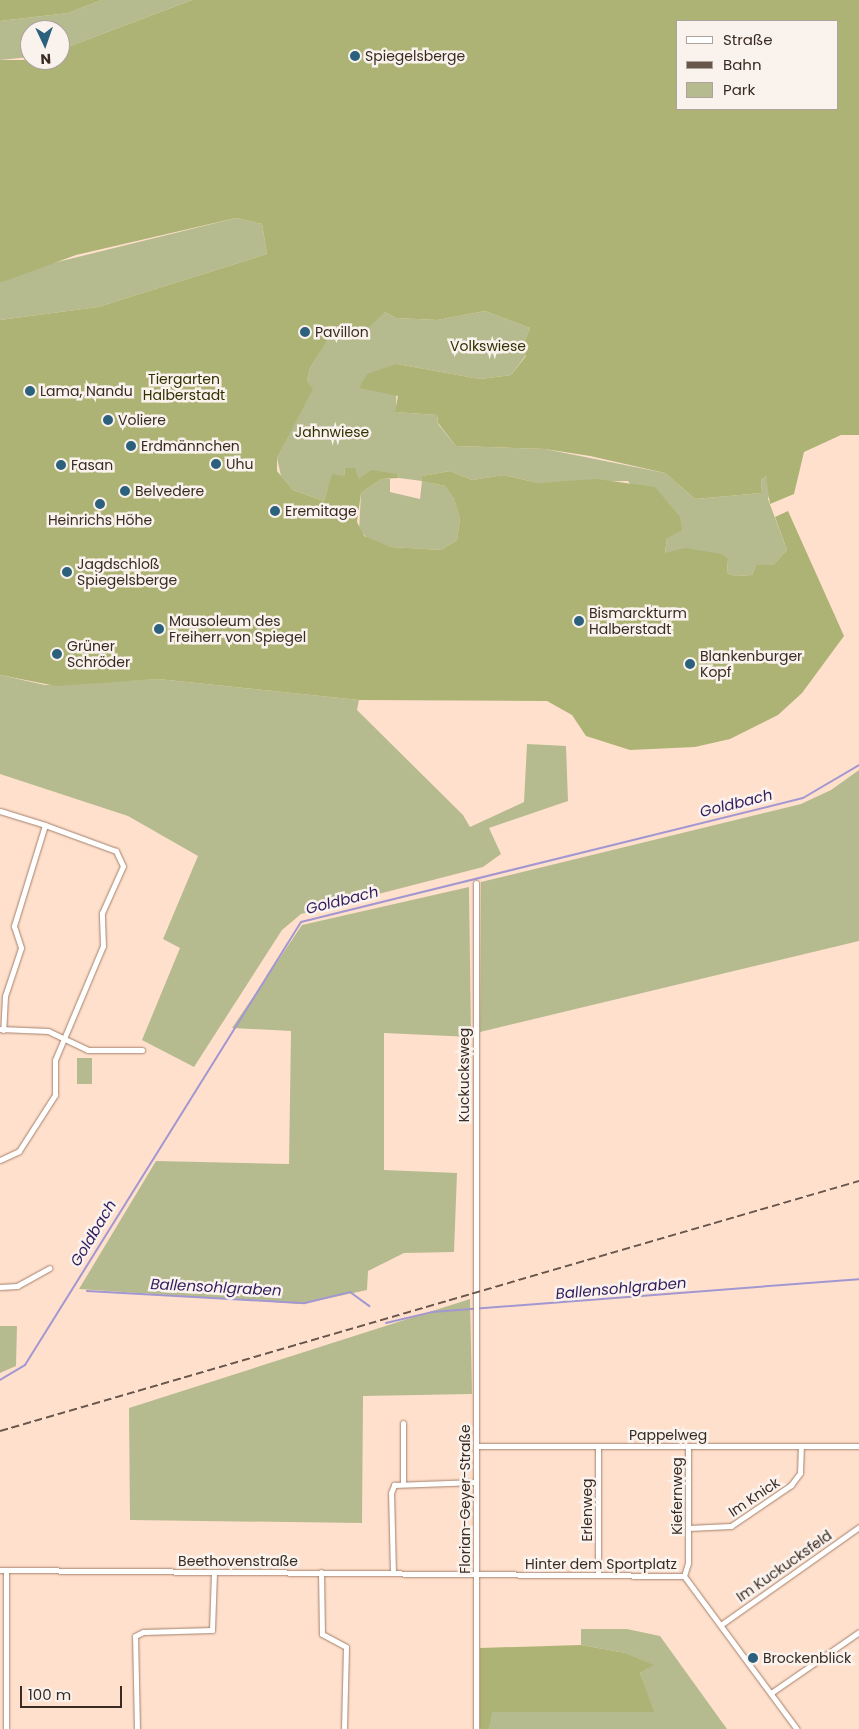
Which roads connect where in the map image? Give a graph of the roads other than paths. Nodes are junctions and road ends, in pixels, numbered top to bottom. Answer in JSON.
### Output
{"nodes":[{"id":1,"x":0,"y":811,"type":"edge"},
{"id":2,"x":45,"y":825,"type":"junction"},
{"id":3,"x":476,"y":883,"type":"dead end"},
{"id":4,"x":2,"y":1030,"type":"edge"},
{"id":5,"x":65,"y":1041,"type":"junction"},
{"id":6,"x":142,"y":1050,"type":"dead end"},
{"id":7,"x":0,"y":1160,"type":"edge"},
{"id":8,"x":49,"y":1268,"type":"dead end"},
{"id":9,"x":476,"y":1268,"type":"joint"},
{"id":10,"x":0,"y":1287,"type":"edge"},
{"id":11,"x":403,"y":1423,"type":"dead end"},
{"id":12,"x":476,"y":1446,"type":"junction"},
{"id":13,"x":598,"y":1446,"type":"junction"},
{"id":14,"x":688,"y":1446,"type":"junction"},
{"id":15,"x":801,"y":1446,"type":"junction"},
{"id":16,"x":859,"y":1446,"type":"edge"},
{"id":17,"x":403,"y":1482,"type":"junction"},
{"id":18,"x":476,"y":1482,"type":"junction"},
{"id":19,"x":859,"y":1527,"type":"edge"},
{"id":20,"x":688,"y":1528,"type":"junction"},
{"id":21,"x":3,"y":1570,"type":"edge"},
{"id":22,"x":214,"y":1572,"type":"junction"},
{"id":23,"x":321,"y":1572,"type":"junction"},
{"id":24,"x":393,"y":1573,"type":"junction"},
{"id":25,"x":476,"y":1574,"type":"junction"},
{"id":26,"x":598,"y":1574,"type":"junction"},
{"id":27,"x":684,"y":1576,"type":"junction"},
{"id":28,"x":722,"y":1624,"type":"junction"},
{"id":29,"x":859,"y":1632,"type":"edge"},
{"id":30,"x":771,"y":1693,"type":"junction"},
{"id":31,"x":6,"y":1729,"type":"edge"},
{"id":32,"x":137,"y":1729,"type":"edge"},
{"id":33,"x":344,"y":1729,"type":"edge"},
{"id":34,"x":476,"y":1729,"type":"edge"},
{"id":35,"x":797,"y":1729,"type":"edge"}],
"edges":[{"from":1,"to":2,"type":"street"},
{"from":2,"to":4,"type":"street"},
{"from":2,"to":5,"type":"street"},
{"from":3,"to":9,"type":"street","name":"Kuckucksweg"},
{"from":4,"to":5,"type":"street"},
{"from":5,"to":6,"type":"street"},
{"from":5,"to":7,"type":"street"},
{"from":8,"to":10,"type":"street"},
{"from":9,"to":12,"type":"street","name":"Florian-Geyer-Straße"},
{"from":11,"to":17,"type":"street"},
{"from":12,"to":13,"type":"street","name":"Pappelweg"},
{"from":12,"to":18,"type":"street","name":"Florian-Geyer-Straße"},
{"from":13,"to":14,"type":"street","name":"Pappelweg"},
{"from":13,"to":26,"type":"street","name":"Erlenweg"},
{"from":14,"to":15,"type":"street","name":"Pappelweg"},
{"from":14,"to":20,"type":"street","name":"Kiefernweg"},
{"from":15,"to":16,"type":"street","name":"Pappelweg"},
{"from":15,"to":20,"type":"street","name":"Im Knick"},
{"from":17,"to":18,"type":"street"},
{"from":17,"to":24,"type":"street"},
{"from":18,"to":25,"type":"street","name":"Florian-Geyer-Straße"},
{"from":19,"to":28,"type":"street","name":"Im Kuckucksfeld"},
{"from":20,"to":27,"type":"street","name":"Kiefernweg"},
{"from":21,"to":22,"type":"street","name":"Beethovenstraße"},
{"from":21,"to":31,"type":"street"},
{"from":22,"to":23,"type":"street","name":"Beethovenstraße"},
{"from":22,"to":32,"type":"street"},
{"from":23,"to":24,"type":"street","name":"Beethovenstraße"},
{"from":23,"to":33,"type":"street"},
{"from":24,"to":25,"type":"street","name":"Beethovenstraße"},
{"from":25,"to":26,"type":"street","name":"Hinter dem Sportplatz"},
{"from":25,"to":34,"type":"street","name":"Florian-Geyer-Straße"},
{"from":26,"to":27,"type":"street","name":"Hinter dem Sportplatz"},
{"from":27,"to":28,"type":"street","name":"Hinter dem Sportplatz"},
{"from":28,"to":30,"type":"street","name":"Hinter dem Sportplatz"},
{"from":29,"to":30,"type":"street"},
{"from":30,"to":35,"type":"street","name":"Hinter dem Sportplatz"}]}
